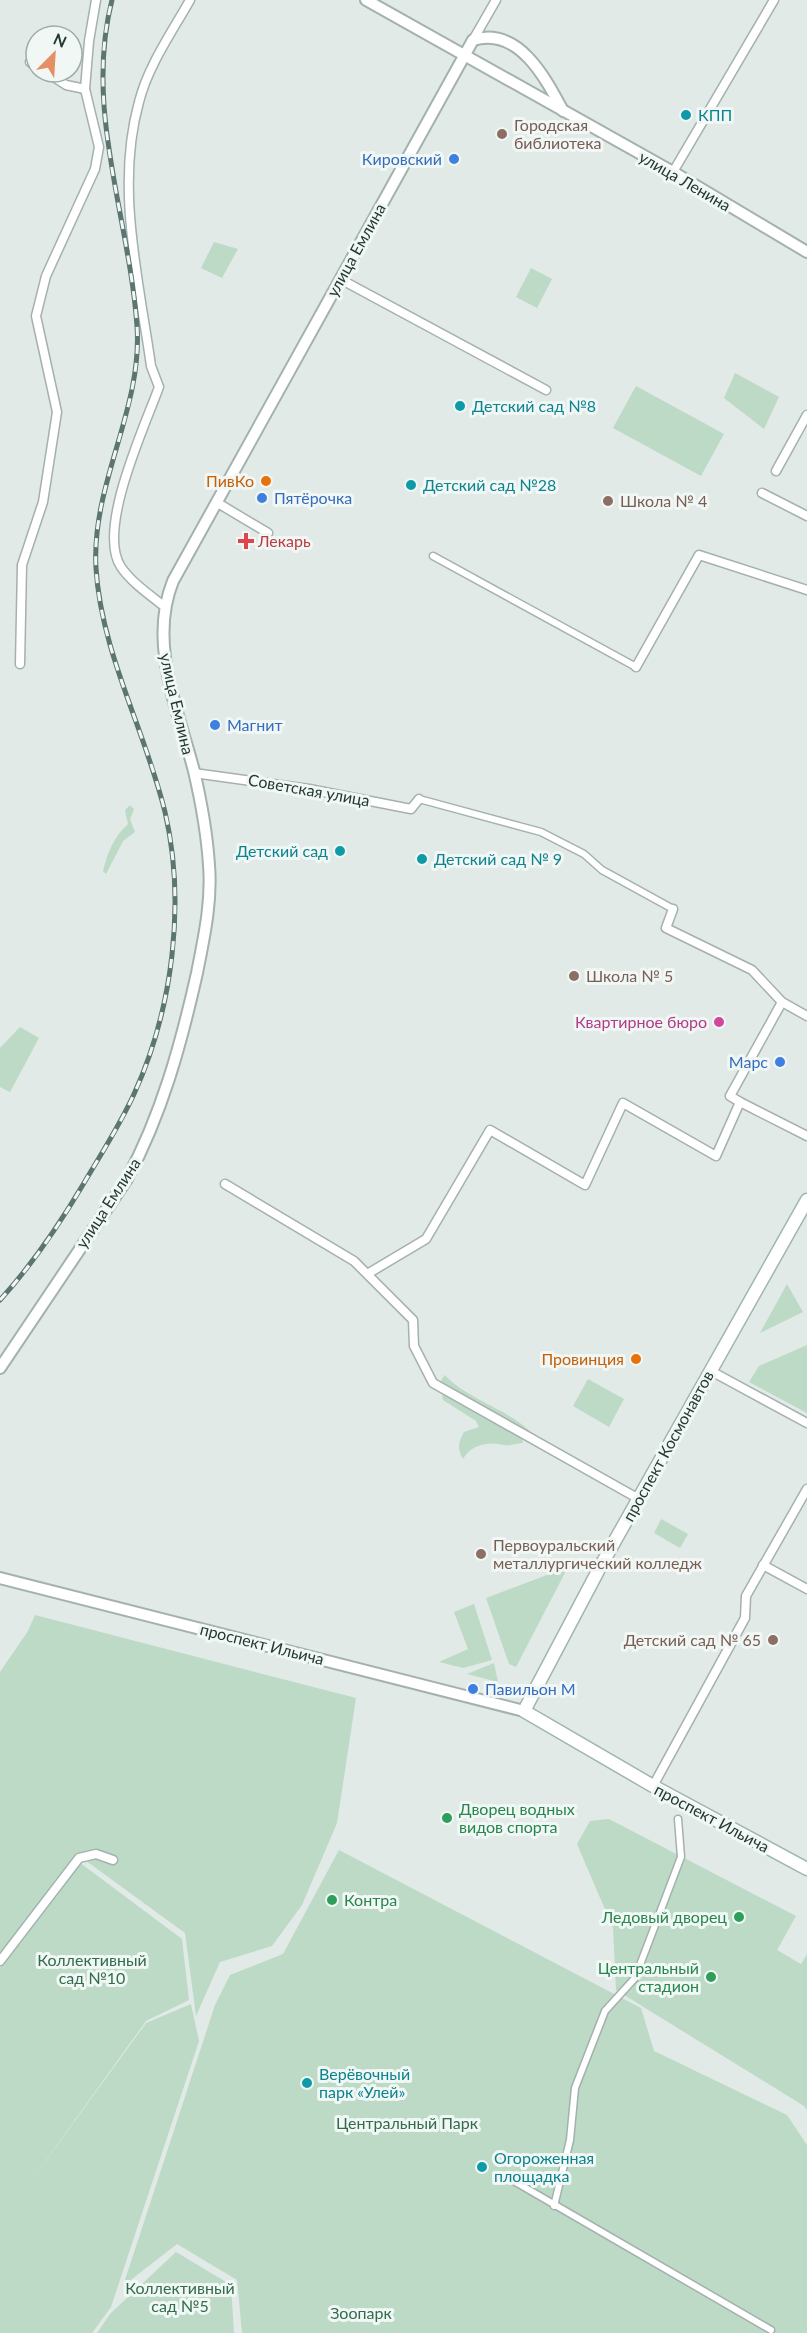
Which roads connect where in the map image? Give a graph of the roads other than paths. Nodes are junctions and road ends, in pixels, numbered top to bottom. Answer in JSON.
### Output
{"nodes":[{"id":1,"x":96,"y":0,"type":"edge"},
{"id":2,"x":190,"y":0,"type":"edge"},
{"id":3,"x":366,"y":0,"type":"edge"},
{"id":4,"x":496,"y":0,"type":"edge"},
{"id":5,"x":774,"y":0,"type":"edge"},
{"id":6,"x":473,"y":40,"type":"junction"},
{"id":7,"x":464,"y":56,"type":"junction"},
{"id":8,"x":64,"y":84,"type":"edge"},
{"id":9,"x":85,"y":89,"type":"junction"},
{"id":10,"x":563,"y":111,"type":"junction"},
{"id":11,"x":673,"y":172,"type":"junction"},
{"id":12,"x":807,"y":252,"type":"edge"},
{"id":13,"x":340,"y":279,"type":"junction"},
{"id":14,"x":546,"y":390,"type":"dead end"},
{"id":15,"x":807,"y":415,"type":"edge"},
{"id":16,"x":776,"y":471,"type":"dead end"},
{"id":17,"x":762,"y":493,"type":"dead end"},
{"id":18,"x":216,"y":502,"type":"junction"},
{"id":19,"x":807,"y":516,"type":"edge"},
{"id":20,"x":268,"y":533,"type":"dead end"},
{"id":21,"x":433,"y":556,"type":"dead end"},
{"id":22,"x":807,"y":590,"type":"edge"},
{"id":23,"x":165,"y":607,"type":"junction"},
{"id":24,"x":20,"y":664,"type":"dead end"},
{"id":25,"x":636,"y":667,"type":"joint"},
{"id":26,"x":194,"y":773,"type":"junction"},
{"id":27,"x":419,"y":799,"type":"joint"},
{"id":28,"x":674,"y":909,"type":"joint"},
{"id":29,"x":782,"y":1002,"type":"junction"},
{"id":30,"x":807,"y":1016,"type":"edge"},
{"id":31,"x":740,"y":1102,"type":"junction"},
{"id":32,"x":807,"y":1136,"type":"edge"},
{"id":33,"x":225,"y":1184,"type":"dead end"},
{"id":34,"x":807,"y":1200,"type":"edge"},
{"id":35,"x":369,"y":1273,"type":"junction"},
{"id":36,"x":0,"y":1368,"type":"edge"},
{"id":37,"x":711,"y":1371,"type":"junction"},
{"id":38,"x":807,"y":1423,"type":"edge"},
{"id":39,"x":807,"y":1489,"type":"edge"},
{"id":40,"x":639,"y":1499,"type":"junction"},
{"id":41,"x":764,"y":1565,"type":"junction"},
{"id":42,"x":0,"y":1578,"type":"edge"},
{"id":43,"x":807,"y":1589,"type":"edge"},
{"id":44,"x":524,"y":1711,"type":"junction"},
{"id":45,"x":653,"y":1786,"type":"junction"},
{"id":46,"x":678,"y":1819,"type":"dead end"},
{"id":47,"x":113,"y":1860,"type":"dead end"},
{"id":48,"x":807,"y":1869,"type":"edge"},
{"id":49,"x":0,"y":1961,"type":"edge"},
{"id":50,"x":512,"y":2180,"type":"dead end"},
{"id":51,"x":554,"y":2206,"type":"junction"},
{"id":52,"x":771,"y":2330,"type":"dead end"}],
"edges":[{"from":1,"to":9,"type":"street"},
{"from":2,"to":23,"type":"street"},
{"from":3,"to":7,"type":"street","name":"улица Ленина"},
{"from":4,"to":6,"type":"street","name":"улица Емлина"},
{"from":5,"to":11,"type":"street"},
{"from":6,"to":7,"type":"street","name":"улица Емлина"},
{"from":6,"to":10,"type":"street"},
{"from":7,"to":10,"type":"street","name":"улица Ленина"},
{"from":7,"to":13,"type":"street","name":"улица Емлина"},
{"from":8,"to":9,"type":"street"},
{"from":9,"to":24,"type":"street"},
{"from":10,"to":11,"type":"street","name":"улица Ленина"},
{"from":11,"to":12,"type":"street","name":"улица Ленина"},
{"from":13,"to":14,"type":"street"},
{"from":13,"to":18,"type":"street","name":"улица Емлина"},
{"from":15,"to":16,"type":"street"},
{"from":17,"to":19,"type":"street"},
{"from":18,"to":20,"type":"street"},
{"from":18,"to":23,"type":"street","name":"улица Емлина"},
{"from":21,"to":25,"type":"street"},
{"from":22,"to":25,"type":"street"},
{"from":23,"to":26,"type":"street","name":"улица Емлина"},
{"from":26,"to":27,"type":"street","name":"Советская улица"},
{"from":26,"to":36,"type":"street","name":"улица Емлина"},
{"from":27,"to":28,"type":"street"},
{"from":28,"to":29,"type":"street"},
{"from":29,"to":30,"type":"street"},
{"from":29,"to":31,"type":"street"},
{"from":31,"to":32,"type":"street"},
{"from":31,"to":35,"type":"street"},
{"from":33,"to":35,"type":"street"},
{"from":34,"to":37,"type":"main road","name":"проспект Космонавтов"},
{"from":35,"to":40,"type":"street"},
{"from":37,"to":38,"type":"street"},
{"from":37,"to":40,"type":"main road","name":"проспект Космонавтов"},
{"from":39,"to":41,"type":"street"},
{"from":40,"to":44,"type":"main road","name":"проспект Космонавтов"},
{"from":41,"to":43,"type":"street"},
{"from":41,"to":45,"type":"street"},
{"from":42,"to":44,"type":"street","name":"проспект Ильича"},
{"from":44,"to":45,"type":"main road","name":"проспект Ильича"},
{"from":45,"to":48,"type":"main road","name":"проспект Ильича"},
{"from":46,"to":51,"type":"street"},
{"from":47,"to":49,"type":"street"},
{"from":50,"to":51,"type":"street"},
{"from":51,"to":52,"type":"street"}]}
